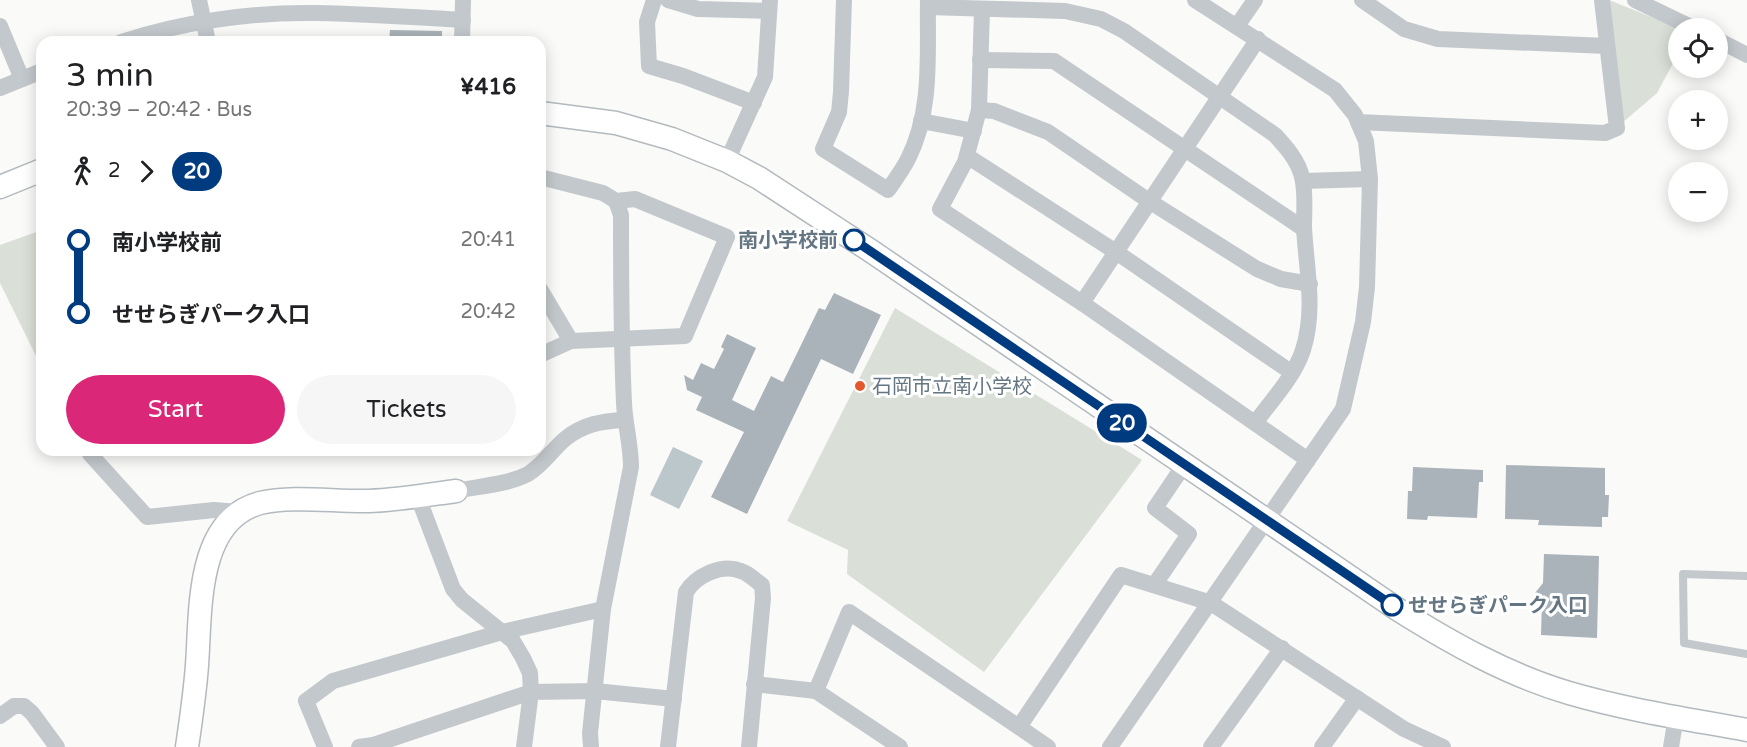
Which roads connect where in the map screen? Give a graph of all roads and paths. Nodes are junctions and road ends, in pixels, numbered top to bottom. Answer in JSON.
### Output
{"nodes":[{"id":1,"x":199,"y":0,"type":"edge"},
{"id":2,"x":463,"y":0,"type":"edge"},
{"id":3,"x":654,"y":0,"type":"edge"},
{"id":4,"x":668,"y":0,"type":"edge"},
{"id":5,"x":844,"y":0,"type":"edge"},
{"id":6,"x":1196,"y":0,"type":"edge"},
{"id":7,"x":1255,"y":0,"type":"edge"},
{"id":8,"x":1362,"y":0,"type":"edge"},
{"id":9,"x":1602,"y":0,"type":"edge"},
{"id":10,"x":1635,"y":0,"type":"edge"},
{"id":11,"x":928,"y":4,"type":"edge"},
{"id":12,"x":314,"y":6,"type":"edge"},
{"id":13,"x":770,"y":6,"type":"edge"},
{"id":14,"x":981,"y":9,"type":"junction"},
{"id":15,"x":1672,"y":18,"type":"edge"},
{"id":16,"x":463,"y":20,"type":"junction"},
{"id":17,"x":205,"y":22,"type":"junction"},
{"id":18,"x":0,"y":26,"type":"edge"},
{"id":19,"x":1237,"y":26,"type":"junction"},
{"id":20,"x":138,"y":36,"type":"edge"},
{"id":21,"x":207,"y":36,"type":"edge"},
{"id":22,"x":462,"y":36,"type":"edge"},
{"id":23,"x":1258,"y":39,"type":"junction"},
{"id":24,"x":1728,"y":45,"type":"edge"},
{"id":25,"x":1607,"y":46,"type":"junction"},
{"id":26,"x":1747,"y":55,"type":"edge"},
{"id":27,"x":980,"y":60,"type":"junction"},
{"id":28,"x":36,"y":74,"type":"edge"},
{"id":29,"x":22,"y":80,"type":"junction"},
{"id":30,"x":0,"y":88,"type":"edge"},
{"id":31,"x":1218,"y":96,"type":"junction"},
{"id":32,"x":754,"y":103,"type":"junction"},
{"id":33,"x":979,"y":110,"type":"junction"},
{"id":34,"x":546,"y":114,"type":"edge"},
{"id":35,"x":921,"y":121,"type":"junction"},
{"id":36,"x":1358,"y":122,"type":"junction"},
{"id":37,"x":974,"y":131,"type":"junction"},
{"id":38,"x":1184,"y":148,"type":"junction"},
{"id":39,"x":967,"y":156,"type":"junction"},
{"id":40,"x":727,"y":161,"type":"junction"},
{"id":41,"x":36,"y":172,"type":"edge"},
{"id":42,"x":546,"y":179,"type":"edge"},
{"id":43,"x":1370,"y":179,"type":"junction"},
{"id":44,"x":1303,"y":181,"type":"junction"},
{"id":45,"x":0,"y":187,"type":"edge"},
{"id":46,"x":616,"y":201,"type":"junction"},
{"id":47,"x":1149,"y":201,"type":"junction"},
{"id":48,"x":1304,"y":229,"type":"junction"},
{"id":49,"x":1116,"y":252,"type":"junction"},
{"id":50,"x":1310,"y":284,"type":"junction"},
{"id":51,"x":546,"y":299,"type":"edge"},
{"id":52,"x":1082,"y":303,"type":"junction"},
{"id":53,"x":621,"y":340,"type":"junction"},
{"id":54,"x":571,"y":341,"type":"junction"},
{"id":55,"x":546,"y":352,"type":"edge"},
{"id":56,"x":1291,"y":372,"type":"junction"},
{"id":57,"x":625,"y":420,"type":"junction"},
{"id":58,"x":1255,"y":423,"type":"junction"},
{"id":59,"x":546,"y":453,"type":"edge"},
{"id":60,"x":92,"y":456,"type":"edge"},
{"id":61,"x":542,"y":456,"type":"edge"},
{"id":62,"x":1308,"y":460,"type":"junction"},
{"id":63,"x":1184,"y":465,"type":"junction"},
{"id":64,"x":456,"y":491,"type":"joint"},
{"id":65,"x":418,"y":497,"type":"junction"},
{"id":66,"x":239,"y":512,"type":"junction"},
{"id":67,"x":1267,"y":521,"type":"junction"},
{"id":68,"x":1747,"y":576,"type":"edge"},
{"id":69,"x":1155,"y":584,"type":"junction"},
{"id":70,"x":1211,"y":603,"type":"junction"},
{"id":71,"x":603,"y":609,"type":"junction"},
{"id":72,"x":502,"y":632,"type":"junction"},
{"id":73,"x":1281,"y":648,"type":"junction"},
{"id":74,"x":1747,"y":654,"type":"edge"},
{"id":75,"x":754,"y":684,"type":"junction"},
{"id":76,"x":595,"y":691,"type":"junction"},
{"id":77,"x":816,"y":691,"type":"junction"},
{"id":78,"x":531,"y":692,"type":"junction"},
{"id":79,"x":1357,"y":698,"type":"junction"},
{"id":80,"x":674,"y":699,"type":"junction"},
{"id":81,"x":0,"y":716,"type":"edge"},
{"id":82,"x":1676,"y":717,"type":"junction"},
{"id":83,"x":1019,"y":727,"type":"junction"},
{"id":84,"x":1747,"y":730,"type":"edge"},
{"id":85,"x":57,"y":747,"type":"edge"},
{"id":86,"x":188,"y":747,"type":"edge"},
{"id":87,"x":325,"y":747,"type":"edge"},
{"id":88,"x":359,"y":747,"type":"edge"},
{"id":89,"x":524,"y":747,"type":"edge"},
{"id":90,"x":591,"y":747,"type":"edge"},
{"id":91,"x":669,"y":747,"type":"edge"},
{"id":92,"x":748,"y":747,"type":"edge"},
{"id":93,"x":900,"y":747,"type":"edge"},
{"id":94,"x":1048,"y":747,"type":"edge"},
{"id":95,"x":1110,"y":747,"type":"edge"},
{"id":96,"x":1212,"y":747,"type":"edge"},
{"id":97,"x":1322,"y":747,"type":"edge"},
{"id":98,"x":1443,"y":747,"type":"edge"},
{"id":99,"x":1671,"y":747,"type":"edge"}],
"edges":[{"from":1,"to":17,"type":"street"},
{"from":2,"to":16,"type":"street"},
{"from":3,"to":32,"type":"street"},
{"from":4,"to":13,"type":"street"},
{"from":5,"to":35,"type":"street"},
{"from":6,"to":19,"type":"street"},
{"from":7,"to":19,"type":"street"},
{"from":8,"to":25,"type":"street"},
{"from":9,"to":25,"type":"street"},
{"from":10,"to":15,"type":"street"},
{"from":11,"to":14,"type":"street"},
{"from":11,"to":35,"type":"street"},
{"from":12,"to":16,"type":"street"},
{"from":12,"to":17,"type":"street"},
{"from":13,"to":32,"type":"street"},
{"from":14,"to":27,"type":"street"},
{"from":14,"to":31,"type":"street"},
{"from":16,"to":22,"type":"street"},
{"from":17,"to":20,"type":"street"},
{"from":17,"to":21,"type":"street"},
{"from":18,"to":29,"type":"street"},
{"from":19,"to":23,"type":"street"},
{"from":23,"to":31,"type":"street"},
{"from":23,"to":36,"type":"street"},
{"from":24,"to":26,"type":"street"},
{"from":25,"to":36,"type":"street"},
{"from":27,"to":33,"type":"street"},
{"from":27,"to":38,"type":"street"},
{"from":28,"to":29,"type":"street"},
{"from":29,"to":30,"type":"street"},
{"from":31,"to":38,"type":"street"},
{"from":31,"to":44,"type":"street"},
{"from":32,"to":40,"type":"street"},
{"from":33,"to":37,"type":"street"},
{"from":33,"to":47,"type":"street"},
{"from":34,"to":40,"type":"street"},
{"from":35,"to":37,"type":"street"},
{"from":36,"to":43,"type":"street"},
{"from":37,"to":39,"type":"street"},
{"from":38,"to":47,"type":"street"},
{"from":38,"to":48,"type":"street"},
{"from":39,"to":49,"type":"street"},
{"from":39,"to":52,"type":"street"},
{"from":40,"to":63,"type":"street"},
{"from":41,"to":45,"type":"street"},
{"from":42,"to":46,"type":"street"},
{"from":43,"to":44,"type":"street"},
{"from":43,"to":62,"type":"street"},
{"from":44,"to":48,"type":"street"},
{"from":46,"to":53,"type":"street"},
{"from":46,"to":53,"type":"street"},
{"from":47,"to":49,"type":"street"},
{"from":47,"to":50,"type":"street"},
{"from":48,"to":50,"type":"street"},
{"from":49,"to":52,"type":"street"},
{"from":49,"to":56,"type":"street"},
{"from":50,"to":56,"type":"street"},
{"from":51,"to":54,"type":"street"},
{"from":52,"to":58,"type":"street"},
{"from":53,"to":54,"type":"street"},
{"from":53,"to":57,"type":"street"},
{"from":54,"to":55,"type":"street"},
{"from":56,"to":58,"type":"street"},
{"from":57,"to":59,"type":"street"},
{"from":57,"to":71,"type":"street"},
{"from":58,"to":62,"type":"street"},
{"from":60,"to":66,"type":"street"},
{"from":61,"to":64,"type":"street"},
{"from":62,"to":67,"type":"street"},
{"from":63,"to":67,"type":"street"},
{"from":63,"to":69,"type":"street"},
{"from":64,"to":65,"type":"street"},
{"from":65,"to":66,"type":"street"},
{"from":65,"to":72,"type":"street"},
{"from":66,"to":86,"type":"street"},
{"from":67,"to":70,"type":"street"},
{"from":67,"to":82,"type":"street"},
{"from":68,"to":74,"type":"lane"},
{"from":69,"to":70,"type":"street"},
{"from":69,"to":83,"type":"street"},
{"from":70,"to":73,"type":"street"},
{"from":70,"to":95,"type":"street"},
{"from":71,"to":72,"type":"street"},
{"from":71,"to":76,"type":"street"},
{"from":72,"to":78,"type":"street"},
{"from":72,"to":87,"type":"street"},
{"from":73,"to":79,"type":"street"},
{"from":73,"to":96,"type":"street"},
{"from":75,"to":77,"type":"street"},
{"from":75,"to":80,"type":"street"},
{"from":75,"to":92,"type":"street"},
{"from":76,"to":78,"type":"street"},
{"from":76,"to":80,"type":"street"},
{"from":76,"to":90,"type":"street"},
{"from":77,"to":83,"type":"street"},
{"from":77,"to":93,"type":"street"},
{"from":78,"to":88,"type":"street"},
{"from":78,"to":89,"type":"street"},
{"from":79,"to":97,"type":"street"},
{"from":79,"to":98,"type":"street"},
{"from":80,"to":91,"type":"street"},
{"from":81,"to":85,"type":"street"},
{"from":82,"to":84,"type":"street"},
{"from":82,"to":99,"type":"street"},
{"from":83,"to":94,"type":"street"}]}
